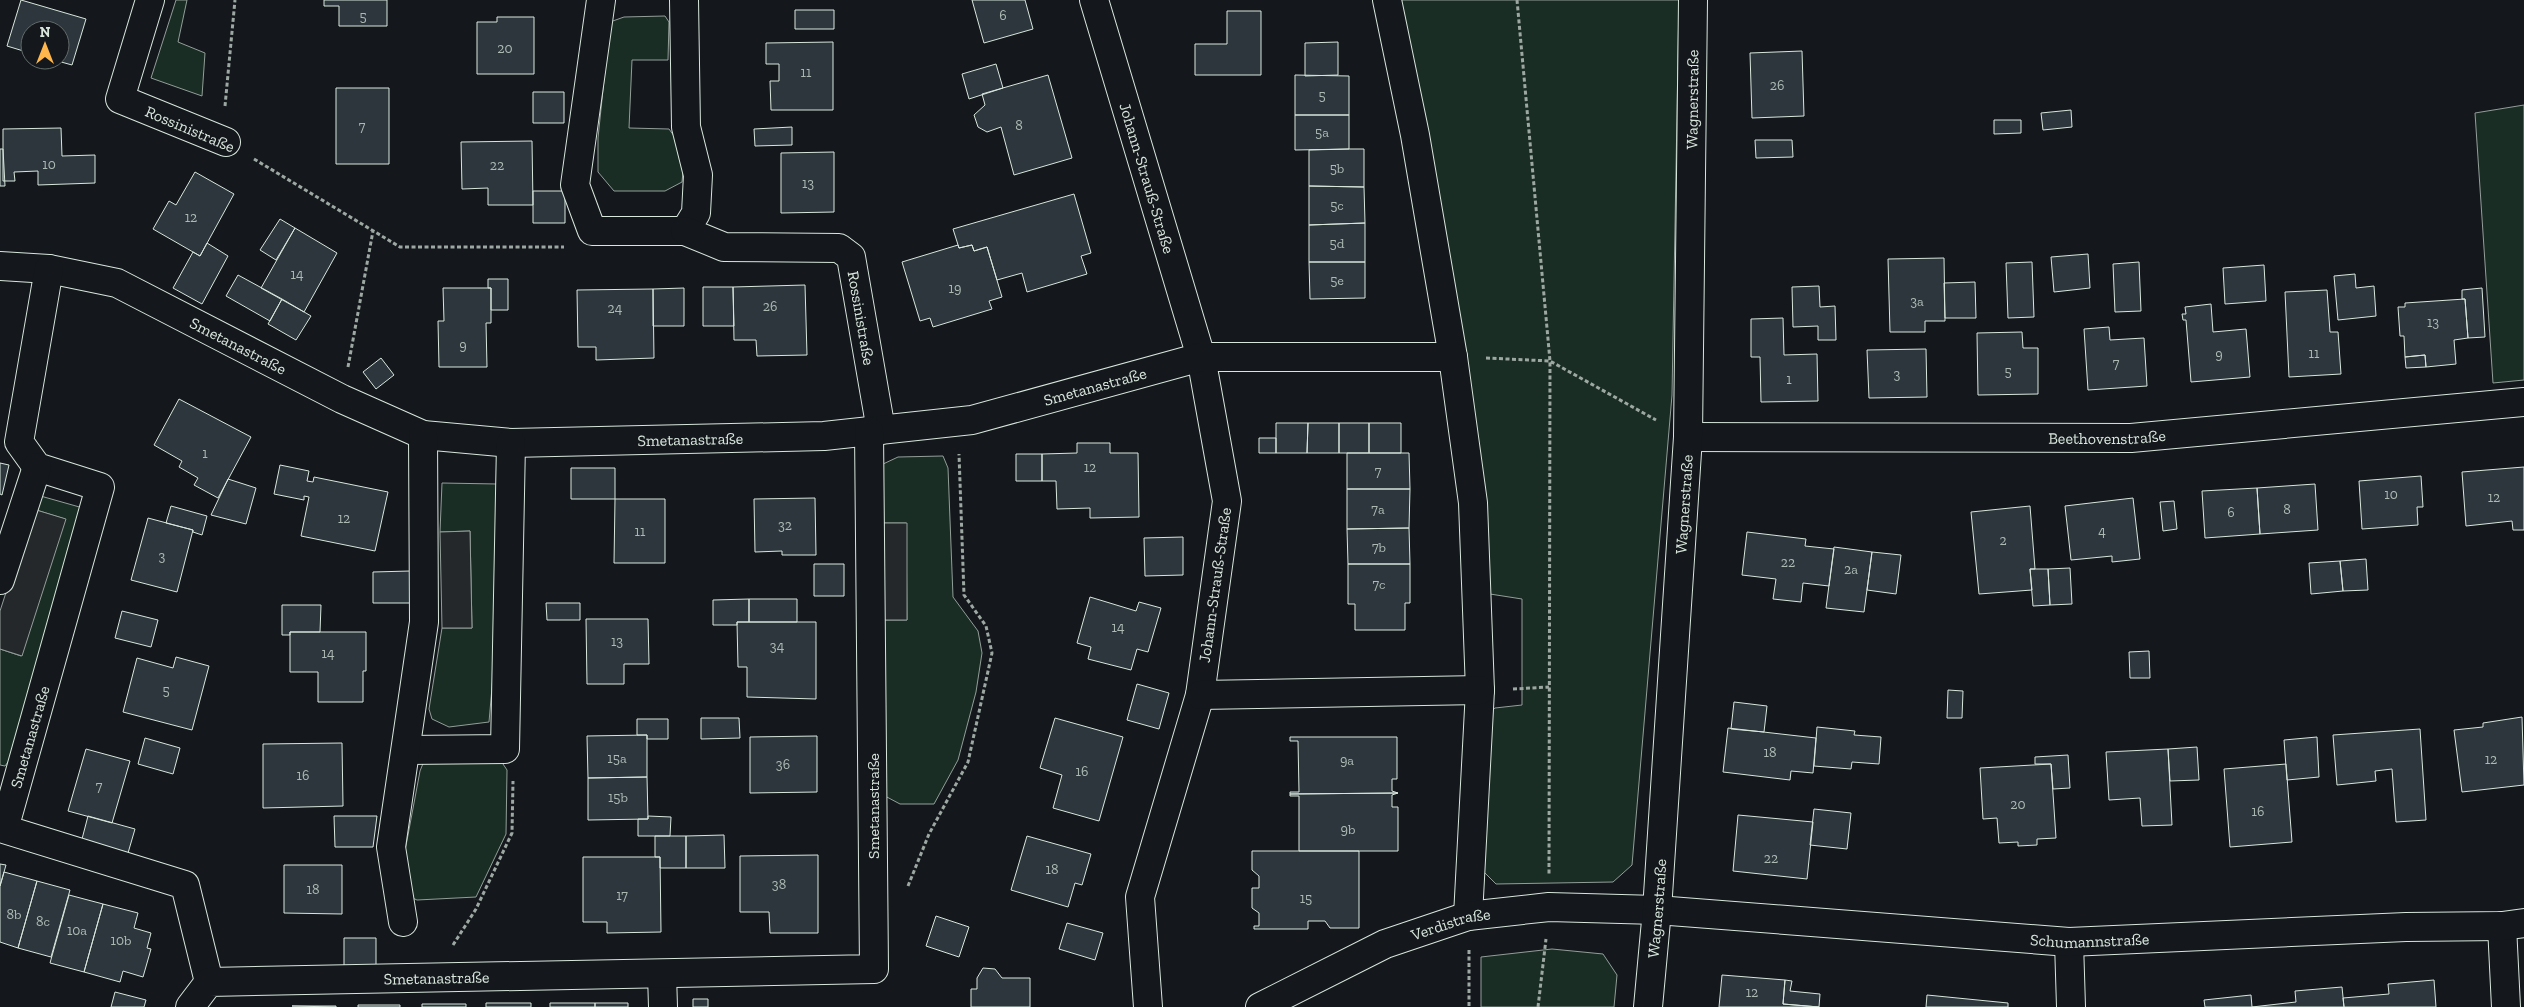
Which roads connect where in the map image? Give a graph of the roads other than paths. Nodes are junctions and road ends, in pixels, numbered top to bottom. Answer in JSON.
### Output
{"nodes":[{"id":1,"x":150,"y":0,"type":"edge"},
{"id":2,"x":601,"y":0,"type":"edge"},
{"id":3,"x":677,"y":0,"type":"edge"},
{"id":4,"x":1094,"y":0,"type":"edge"},
{"id":5,"x":1387,"y":0,"type":"edge"},
{"id":6,"x":1693,"y":0,"type":"edge"},
{"id":7,"x":226,"y":142,"type":"road end"},
{"id":8,"x":685,"y":231,"type":"junction"},
{"id":9,"x":0,"y":266,"type":"edge"},
{"id":10,"x":49,"y":269,"type":"junction"},
{"id":11,"x":1201,"y":356,"type":"junction"},
{"id":12,"x":1453,"y":357,"type":"junction"},
{"id":13,"x":2524,"y":402,"type":"edge"},
{"id":14,"x":875,"y":431,"type":"junction"},
{"id":15,"x":422,"y":435,"type":"junction"},
{"id":16,"x":1688,"y":437,"type":"junction"},
{"id":17,"x":511,"y":443,"type":"junction"},
{"id":18,"x":37,"y":467,"type":"junction"},
{"id":19,"x":0,"y":580,"type":"edge"},
{"id":20,"x":1480,"y":690,"type":"junction"},
{"id":21,"x":1200,"y":695,"type":"junction"},
{"id":22,"x":406,"y":750,"type":"junction"},
{"id":23,"x":1657,"y":910,"type":"junction"},
{"id":24,"x":1468,"y":916,"type":"junction"},
{"id":25,"x":403,"y":922,"type":"dead end"},
{"id":26,"x":2513,"y":924,"type":"edge"},
{"id":27,"x":2069,"y":942,"type":"junction"},
{"id":28,"x":662,"y":974,"type":"junction"},
{"id":29,"x":210,"y":982,"type":"junction"},
{"id":30,"x":190,"y":1007,"type":"edge"},
{"id":31,"x":663,"y":1007,"type":"edge"},
{"id":32,"x":1148,"y":1007,"type":"edge"},
{"id":33,"x":1260,"y":1007,"type":"edge"},
{"id":34,"x":1648,"y":1007,"type":"edge"},
{"id":35,"x":2071,"y":1007,"type":"edge"},
{"id":36,"x":2506,"y":1007,"type":"edge"}],
"edges":[{"from":1,"to":7,"type":"street","name":"Rossinistraße"},
{"from":2,"to":8,"type":"street","name":"Rossinistraße"},
{"from":3,"to":8,"type":"street"},
{"from":4,"to":11,"type":"street","name":"Johann-Strauß-Straße"},
{"from":5,"to":12,"type":"street"},
{"from":6,"to":16,"type":"street","name":"Wagnerstraße"},
{"from":8,"to":14,"type":"street","name":"Rossinistraße"},
{"from":9,"to":10,"type":"street","name":"Smetanastraße"},
{"from":10,"to":15,"type":"street","name":"Smetanastraße"},
{"from":10,"to":18,"type":"street"},
{"from":11,"to":12,"type":"street"},
{"from":11,"to":14,"type":"street","name":"Smetanastraße"},
{"from":11,"to":21,"type":"street","name":"Johann-Strauß-Straße"},
{"from":12,"to":20,"type":"street"},
{"from":13,"to":16,"type":"street","name":"Beethovenstraße"},
{"from":14,"to":17,"type":"street","name":"Smetanastraße"},
{"from":14,"to":28,"type":"street","name":"Smetanastraße"},
{"from":15,"to":17,"type":"street","name":"Smetanastraße"},
{"from":15,"to":22,"type":"street"},
{"from":16,"to":23,"type":"street","name":"Wagnerstraße"},
{"from":17,"to":22,"type":"street"},
{"from":18,"to":19,"type":"street"},
{"from":18,"to":29,"type":"street","name":"Smetanastraße"},
{"from":20,"to":21,"type":"street"},
{"from":20,"to":24,"type":"street"},
{"from":21,"to":32,"type":"street","name":"Johann-Strauß-Straße"},
{"from":22,"to":25,"type":"street"},
{"from":23,"to":24,"type":"street","name":"Verdistraße"},
{"from":23,"to":27,"type":"street","name":"Schumannstraße"},
{"from":23,"to":34,"type":"street","name":"Wagnerstraße"},
{"from":24,"to":33,"type":"street","name":"Verdistraße"},
{"from":26,"to":27,"type":"street","name":"Schumannstraße"},
{"from":26,"to":36,"type":"street"},
{"from":27,"to":35,"type":"street"},
{"from":28,"to":29,"type":"street","name":"Smetanastraße"},
{"from":28,"to":31,"type":"street"},
{"from":29,"to":30,"type":"street"}]}
